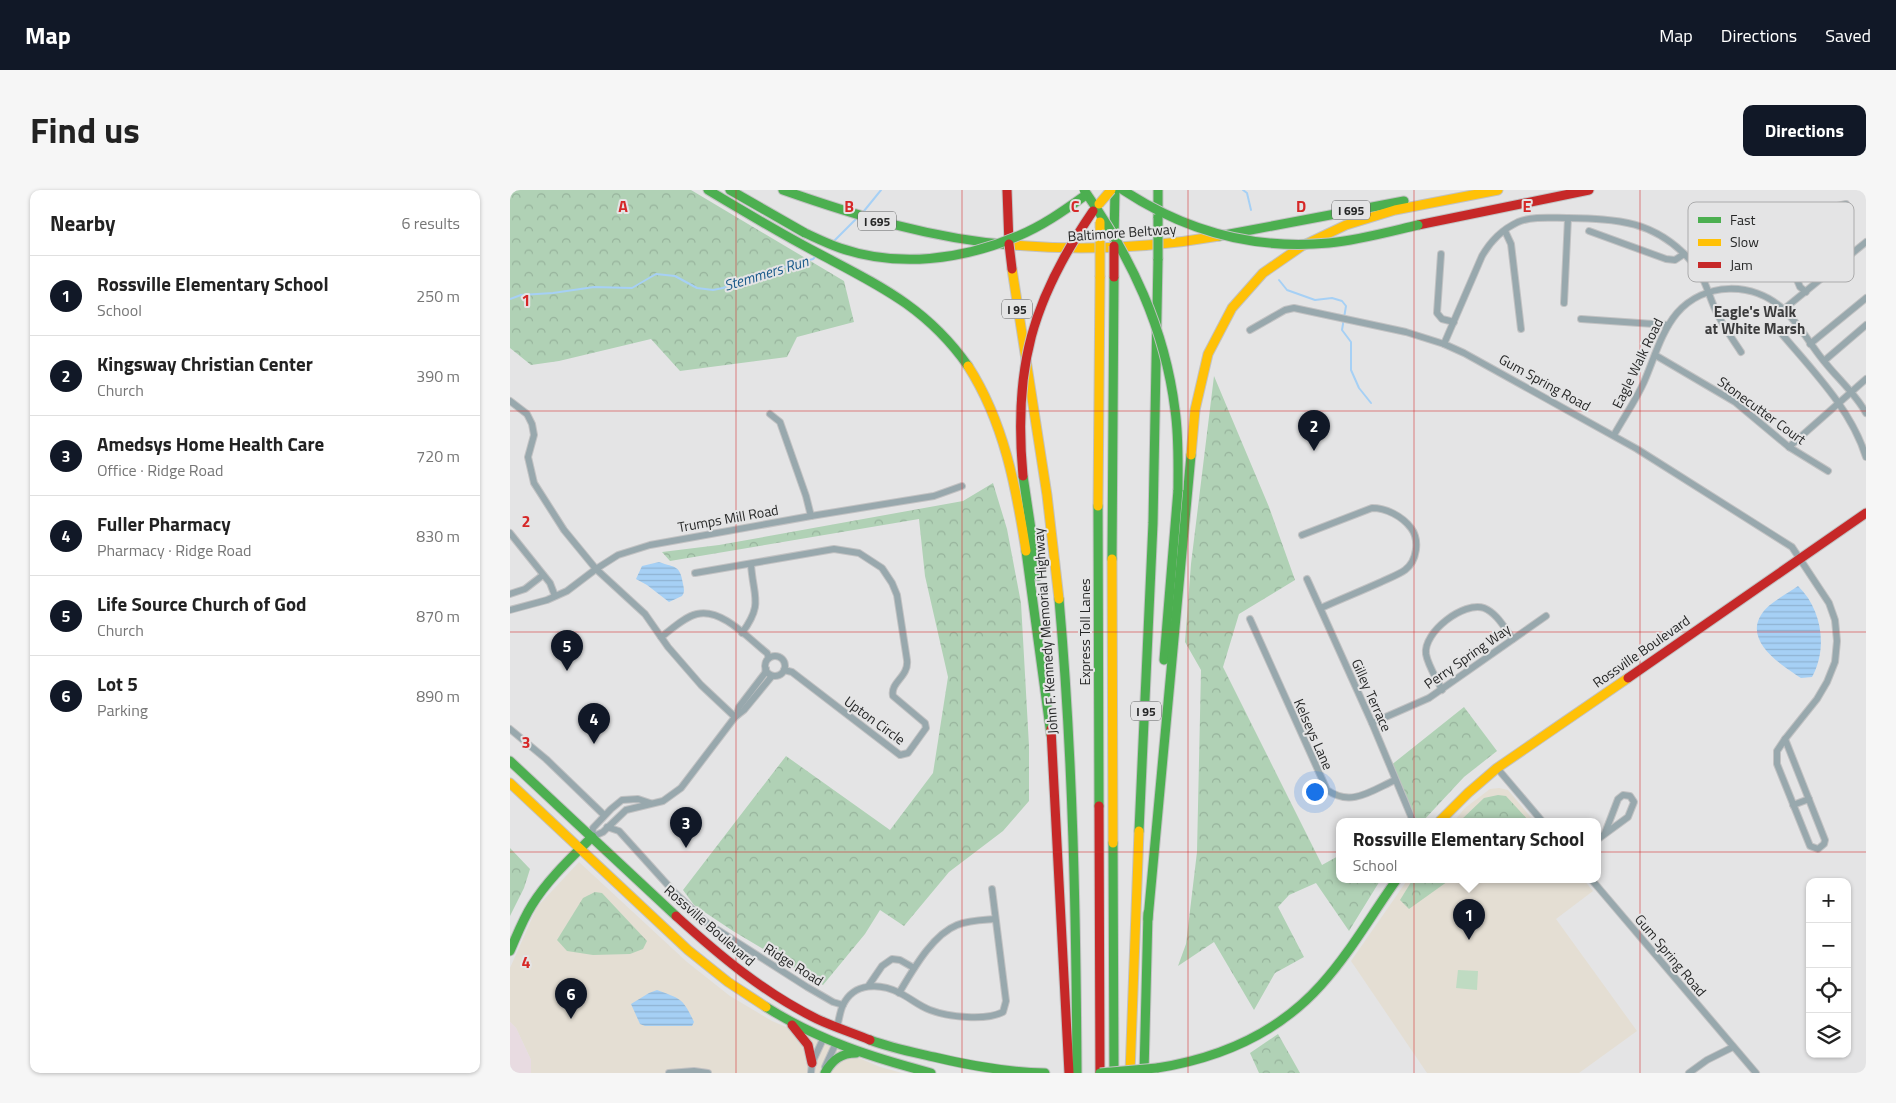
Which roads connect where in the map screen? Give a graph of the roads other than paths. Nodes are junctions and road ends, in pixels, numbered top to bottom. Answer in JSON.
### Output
{"nodes":[{"id":1,"x":708,"y":190,"type":"edge"},
{"id":2,"x":730,"y":190,"type":"edge"},
{"id":3,"x":783,"y":190,"type":"edge"},
{"id":4,"x":1007,"y":190,"type":"edge"},
{"id":5,"x":1084,"y":190,"type":"edge"},
{"id":6,"x":1091,"y":190,"type":"edge"},
{"id":7,"x":1100,"y":190,"type":"edge"},
{"id":8,"x":1113,"y":190,"type":"edge"},
{"id":9,"x":1123,"y":190,"type":"edge"},
{"id":10,"x":1158,"y":190,"type":"edge"},
{"id":11,"x":1466,"y":190,"type":"edge"},
{"id":12,"x":1498,"y":190,"type":"edge"},
{"id":13,"x":1589,"y":190,"type":"edge"},
{"id":14,"x":1568,"y":218,"type":"junction"},
{"id":15,"x":1505,"y":231,"type":"junction"},
{"id":16,"x":1589,"y":231,"type":"dead end"},
{"id":17,"x":1866,"y":242,"type":"edge"},
{"id":18,"x":1854,"y":252,"type":"edge"},
{"id":19,"x":1440,"y":254,"type":"dead end"},
{"id":20,"x":1684,"y":254,"type":"junction"},
{"id":21,"x":1688,"y":258,"type":"edge"},
{"id":22,"x":1704,"y":282,"type":"edge"},
{"id":23,"x":1798,"y":282,"type":"edge"},
{"id":24,"x":1818,"y":282,"type":"edge"},
{"id":25,"x":1709,"y":292,"type":"junction"},
{"id":26,"x":1806,"y":292,"type":"junction"},
{"id":27,"x":1866,"y":298,"type":"edge"},
{"id":28,"x":1564,"y":303,"type":"dead end"},
{"id":29,"x":1784,"y":310,"type":"junction"},
{"id":30,"x":1580,"y":319,"type":"dead end"},
{"id":31,"x":1454,"y":322,"type":"junction"},
{"id":32,"x":1668,"y":324,"type":"junction"},
{"id":33,"x":1866,"y":325,"type":"edge"},
{"id":34,"x":1521,"y":329,"type":"dead end"},
{"id":35,"x":1250,"y":330,"type":"dead end"},
{"id":36,"x":1781,"y":333,"type":"dead end"},
{"id":37,"x":1444,"y":344,"type":"junction"},
{"id":38,"x":1810,"y":344,"type":"junction"},
{"id":39,"x":1741,"y":352,"type":"dead end"},
{"id":40,"x":1656,"y":355,"type":"junction"},
{"id":41,"x":1824,"y":361,"type":"junction"},
{"id":42,"x":1866,"y":379,"type":"edge"},
{"id":43,"x":1851,"y":392,"type":"junction"},
{"id":44,"x":510,"y":401,"type":"edge"},
{"id":45,"x":1838,"y":402,"type":"junction"},
{"id":46,"x":1866,"y":413,"type":"edge"},
{"id":47,"x":770,"y":414,"type":"dead end"},
{"id":48,"x":1614,"y":435,"type":"junction"},
{"id":49,"x":1789,"y":447,"type":"junction"},
{"id":50,"x":1866,"y":457,"type":"edge"},
{"id":51,"x":1828,"y":471,"type":"dead end"},
{"id":52,"x":962,"y":486,"type":"dead end"},
{"id":53,"x":1866,"y":513,"type":"edge"},
{"id":54,"x":811,"y":516,"type":"junction"},
{"id":55,"x":510,"y":532,"type":"edge"},
{"id":56,"x":1302,"y":535,"type":"dead end"},
{"id":57,"x":1800,"y":558,"type":"junction"},
{"id":58,"x":751,"y":564,"type":"junction"},
{"id":59,"x":596,"y":568,"type":"junction"},
{"id":60,"x":695,"y":573,"type":"dead end"},
{"id":61,"x":543,"y":575,"type":"junction"},
{"id":62,"x":1307,"y":579,"type":"dead end"},
{"id":63,"x":510,"y":594,"type":"edge"},
{"id":64,"x":555,"y":596,"type":"junction"},
{"id":65,"x":1321,"y":608,"type":"junction"},
{"id":66,"x":510,"y":610,"type":"edge"},
{"id":67,"x":1546,"y":616,"type":"dead end"},
{"id":68,"x":1250,"y":619,"type":"dead end"},
{"id":69,"x":742,"y":633,"type":"junction"},
{"id":70,"x":661,"y":637,"type":"junction"},
{"id":71,"x":1513,"y":640,"type":"junction"},
{"id":72,"x":770,"y":658,"type":"junction"},
{"id":73,"x":766,"y":669,"type":"junction"},
{"id":74,"x":784,"y":670,"type":"junction"},
{"id":75,"x":772,"y":676,"type":"junction"},
{"id":76,"x":1442,"y":690,"type":"junction"},
{"id":77,"x":736,"y":716,"type":"junction"},
{"id":78,"x":1372,"y":723,"type":"junction"},
{"id":79,"x":510,"y":729,"type":"edge"},
{"id":80,"x":1051,"y":735,"type":"junction"},
{"id":81,"x":1785,"y":740,"type":"junction"},
{"id":82,"x":510,"y":761,"type":"edge"},
{"id":83,"x":1497,"y":768,"type":"junction"},
{"id":84,"x":1394,"y":780,"type":"junction"},
{"id":85,"x":510,"y":783,"type":"edge"},
{"id":86,"x":1809,"y":799,"type":"junction"},
{"id":87,"x":650,"y":803,"type":"junction"},
{"id":88,"x":1793,"y":805,"type":"junction"},
{"id":89,"x":604,"y":815,"type":"junction"},
{"id":90,"x":1412,"y":818,"type":"edge"},
{"id":91,"x":1443,"y":818,"type":"edge"},
{"id":92,"x":1539,"y":818,"type":"edge"},
{"id":93,"x":607,"y":827,"type":"junction"},
{"id":94,"x":1605,"y":833,"type":"junction"},
{"id":95,"x":1601,"y":836,"type":"edge"},
{"id":96,"x":592,"y":838,"type":"junction"},
{"id":97,"x":581,"y":848,"type":"junction"},
{"id":98,"x":1393,"y":883,"type":"edge"},
{"id":99,"x":1594,"y":883,"type":"edge"},
{"id":100,"x":992,"y":890,"type":"dead end"},
{"id":101,"x":995,"y":919,"type":"junction"},
{"id":102,"x":1148,"y":919,"type":"junction"},
{"id":103,"x":510,"y":951,"type":"edge"},
{"id":104,"x":914,"y":968,"type":"junction"},
{"id":105,"x":870,"y":985,"type":"junction"},
{"id":106,"x":899,"y":993,"type":"junction"},
{"id":107,"x":843,"y":1005,"type":"junction"},
{"id":108,"x":785,"y":1018,"type":"junction"},
{"id":109,"x":837,"y":1027,"type":"junction"},
{"id":110,"x":824,"y":1037,"type":"junction"},
{"id":111,"x":836,"y":1043,"type":"junction"},
{"id":112,"x":1733,"y":1047,"type":"junction"},
{"id":113,"x":866,"y":1055,"type":"junction"},
{"id":114,"x":812,"y":1068,"type":"edge"},
{"id":115,"x":668,"y":1073,"type":"edge"},
{"id":116,"x":708,"y":1073,"type":"edge"},
{"id":117,"x":825,"y":1073,"type":"edge"},
{"id":118,"x":931,"y":1073,"type":"edge"},
{"id":119,"x":1045,"y":1073,"type":"edge"},
{"id":120,"x":1068,"y":1073,"type":"edge"},
{"id":121,"x":1078,"y":1073,"type":"edge"},
{"id":122,"x":1100,"y":1073,"type":"edge"},
{"id":123,"x":1114,"y":1073,"type":"edge"},
{"id":124,"x":1130,"y":1073,"type":"edge"},
{"id":125,"x":1144,"y":1073,"type":"edge"},
{"id":126,"x":1689,"y":1073,"type":"edge"},
{"id":127,"x":1756,"y":1073,"type":"edge"}],
"edges":[{"from":1,"to":80,"type":"main road"},
{"from":2,"to":6,"type":"main road","bridge":true},
{"from":3,"to":11,"type":"main road","name":"Baltimore Beltway","number":"I 695"},
{"from":4,"to":121,"type":"main road","name":"John F. Kennedy Memorial Highway","number":"I 95","bridge":true},
{"from":5,"to":102,"type":"main road","bridge":true},
{"from":7,"to":122,"type":"main road","name":"Express Toll Lanes","bridge":true},
{"from":8,"to":80,"type":"main road","bridge":true},
{"from":8,"to":123,"type":"main road","name":"Express Toll Lanes","bridge":true},
{"from":9,"to":13,"type":"main road","bridge":true},
{"from":10,"to":124,"type":"main road","number":"I 95","bridge":true},
{"from":12,"to":102,"type":"main road"},
{"from":14,"to":15,"type":"street"},
{"from":14,"to":20,"type":"street"},
{"from":14,"to":28,"type":"street"},
{"from":15,"to":31,"type":"street"},
{"from":15,"to":34,"type":"street"},
{"from":16,"to":20,"type":"street"},
{"from":17,"to":18,"type":"street"},
{"from":19,"to":31,"type":"street"},
{"from":20,"to":21,"type":"street"},
{"from":22,"to":25,"type":"street"},
{"from":23,"to":26,"type":"street"},
{"from":24,"to":26,"type":"street"},
{"from":25,"to":29,"type":"street","name":"Eagle Walk Road"},
{"from":25,"to":32,"type":"street","name":"Eagle Walk Road"},
{"from":25,"to":39,"type":"street"},
{"from":26,"to":29,"type":"street"},
{"from":27,"to":38,"type":"street"},
{"from":29,"to":38,"type":"street","name":"Eagle Walk Road"},
{"from":30,"to":32,"type":"street"},
{"from":31,"to":37,"type":"street"},
{"from":32,"to":40,"type":"street","name":"Eagle Walk Road"},
{"from":33,"to":41,"type":"street"},
{"from":35,"to":37,"type":"street","name":"Gum Spring Road"},
{"from":36,"to":45,"type":"street"},
{"from":37,"to":48,"type":"street","name":"Gum Spring Road"},
{"from":38,"to":41,"type":"street","name":"Eagle Walk Road"},
{"from":40,"to":48,"type":"street","name":"Eagle Walk Road"},
{"from":40,"to":49,"type":"street","name":"Stonecutter Court"},
{"from":41,"to":43,"type":"street","name":"Eagle Walk Road"},
{"from":42,"to":43,"type":"street"},
{"from":43,"to":45,"type":"street"},
{"from":43,"to":46,"type":"street","name":"Eagle Walk Road"},
{"from":44,"to":59,"type":"street"},
{"from":45,"to":49,"type":"street"},
{"from":45,"to":50,"type":"street"},
{"from":47,"to":54,"type":"street"},
{"from":48,"to":57,"type":"street","name":"Gum Spring Road"},
{"from":49,"to":51,"type":"street","name":"Stonecutter Court"},
{"from":52,"to":54,"type":"street","name":"Trumps Mill Road"},
{"from":53,"to":57,"type":"main road","name":"Rossville Boulevard"},
{"from":54,"to":59,"type":"street","name":"Trumps Mill Road"},
{"from":55,"to":61,"type":"street"},
{"from":56,"to":65,"type":"street"},
{"from":57,"to":81,"type":"street","name":"Gum Spring Road"},
{"from":57,"to":83,"type":"main road","name":"Rossville Boulevard"},
{"from":58,"to":60,"type":"street","name":"Upton Circle"},
{"from":58,"to":69,"type":"street"},
{"from":58,"to":74,"type":"street","name":"Upton Circle"},
{"from":59,"to":64,"type":"street","name":"Trumps Mill Road"},
{"from":59,"to":70,"type":"street"},
{"from":61,"to":63,"type":"street"},
{"from":61,"to":64,"type":"street"},
{"from":62,"to":65,"type":"street","name":"Gilley Terrace"},
{"from":64,"to":66,"type":"street","name":"Trumps Mill Road"},
{"from":65,"to":78,"type":"street","name":"Gilley Terrace"},
{"from":67,"to":71,"type":"street","name":"Perry Spring Way"},
{"from":68,"to":84,"type":"street","name":"Kelseys Lane"},
{"from":69,"to":70,"type":"street"},
{"from":69,"to":72,"type":"street"},
{"from":70,"to":77,"type":"street"},
{"from":71,"to":76,"type":"street","name":"Perry Spring Way"},
{"from":71,"to":76,"type":"street"},
{"from":72,"to":73,"type":"street"},
{"from":72,"to":74,"type":"street"},
{"from":73,"to":75,"type":"street"},
{"from":73,"to":77,"type":"street"},
{"from":74,"to":75,"type":"street"},
{"from":75,"to":77,"type":"street"},
{"from":76,"to":78,"type":"street","name":"Perry Spring Way"},
{"from":77,"to":87,"type":"street"},
{"from":78,"to":84,"type":"street","name":"Gilley Terrace"},
{"from":79,"to":89,"type":"street"},
{"from":80,"to":120,"type":"main road"},
{"from":81,"to":86,"type":"street"},
{"from":81,"to":88,"type":"street","name":"Gum Spring Road"},
{"from":82,"to":96,"type":"main road","name":"Rossville Boulevard"},
{"from":83,"to":91,"type":"main road","name":"Rossville Boulevard"},
{"from":83,"to":92,"type":"street"},
{"from":84,"to":90,"type":"street","name":"Gilley Terrace"},
{"from":85,"to":97,"type":"main road"},
{"from":86,"to":88,"type":"street"},
{"from":86,"to":88,"type":"street","name":"Gum Spring Road"},
{"from":87,"to":89,"type":"street"},
{"from":87,"to":93,"type":"street"},
{"from":89,"to":96,"type":"street"},
{"from":93,"to":96,"type":"street"},
{"from":93,"to":107,"type":"street","name":"Ridge Road"},
{"from":94,"to":94,"type":"street"},
{"from":94,"to":95,"type":"street"},
{"from":96,"to":97,"type":"main road"},
{"from":96,"to":109,"type":"main road","name":"Rossville Boulevard"},
{"from":97,"to":103,"type":"main road"},
{"from":97,"to":108,"type":"main road"},
{"from":98,"to":122,"type":"main road","bridge":true},
{"from":99,"to":112,"type":"street","name":"Gum Spring Road"},
{"from":100,"to":101,"type":"street"},
{"from":101,"to":104,"type":"street"},
{"from":101,"to":106,"type":"street"},
{"from":102,"to":125,"type":"main road"},
{"from":104,"to":105,"type":"street"},
{"from":104,"to":106,"type":"street"},
{"from":105,"to":106,"type":"street"},
{"from":105,"to":107,"type":"street"},
{"from":107,"to":109,"type":"street"},
{"from":108,"to":110,"type":"main road"},
{"from":108,"to":114,"type":"main road"},
{"from":109,"to":110,"type":"main road"},
{"from":109,"to":111,"type":"main road"},
{"from":109,"to":119,"type":"main road","name":"Rossville Boulevard"},
{"from":110,"to":111,"type":"main road"},
{"from":110,"to":114,"type":"street"},
{"from":111,"to":113,"type":"main road"},
{"from":111,"to":117,"type":"street"},
{"from":112,"to":126,"type":"street"},
{"from":112,"to":127,"type":"street"},
{"from":113,"to":117,"type":"main road"},
{"from":113,"to":118,"type":"main road"},
{"from":115,"to":116,"type":"street"}]}
